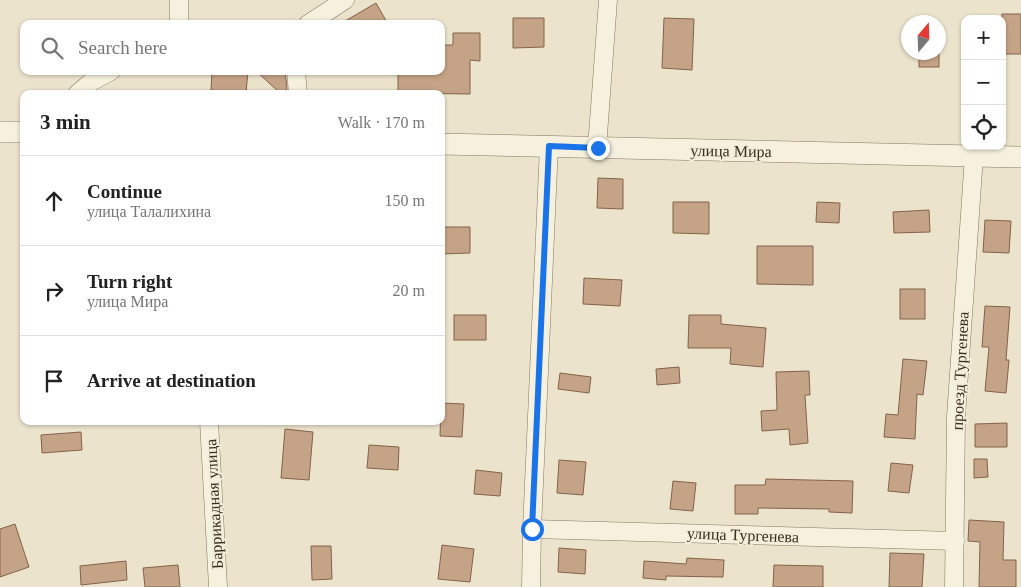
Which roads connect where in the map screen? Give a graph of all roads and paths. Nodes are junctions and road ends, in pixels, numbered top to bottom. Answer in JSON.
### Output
{"nodes":[{"id":1,"x":179,"y":0,"type":"edge"},
{"id":2,"x":345,"y":0,"type":"edge"},
{"id":3,"x":608,"y":0,"type":"edge"},
{"id":4,"x":179,"y":20,"type":"edge"},
{"id":5,"x":314,"y":20,"type":"edge"},
{"id":6,"x":103,"y":75,"type":"edge"},
{"id":7,"x":296,"y":75,"type":"edge"},
{"id":8,"x":81,"y":90,"type":"edge"},
{"id":9,"x":298,"y":90,"type":"edge"},
{"id":10,"x":0,"y":132,"type":"edge"},
{"id":11,"x":20,"y":132,"type":"edge"},
{"id":12,"x":445,"y":144,"type":"edge"},
{"id":13,"x":549,"y":146,"type":"junction"},
{"id":14,"x":598,"y":148,"type":"junction"},
{"id":15,"x":974,"y":156,"type":"junction"},
{"id":16,"x":1021,"y":157,"type":"edge"},
{"id":17,"x":210,"y":425,"type":"edge"},
{"id":18,"x":532,"y":529,"type":"junction"},
{"id":19,"x":955,"y":541,"type":"junction"},
{"id":20,"x":218,"y":587,"type":"edge"},
{"id":21,"x":531,"y":587,"type":"edge"},
{"id":22,"x":954,"y":587,"type":"edge"}],
"edges":[{"from":1,"to":4,"type":"street"},
{"from":2,"to":5,"type":"street"},
{"from":3,"to":14,"type":"street"},
{"from":6,"to":8,"type":"street"},
{"from":7,"to":9,"type":"street"},
{"from":10,"to":11,"type":"street"},
{"from":12,"to":13,"type":"street","name":"улица Мира"},
{"from":13,"to":14,"type":"street","name":"улица Мира"},
{"from":13,"to":18,"type":"street"},
{"from":14,"to":15,"type":"street","name":"улица Мира"},
{"from":15,"to":16,"type":"street","name":"улица Мира"},
{"from":15,"to":19,"type":"street","name":"проезд Тургенева"},
{"from":17,"to":20,"type":"street","name":"Баррикадная улица"},
{"from":18,"to":19,"type":"street","name":"улица Тургенева"},
{"from":18,"to":21,"type":"street"},
{"from":19,"to":22,"type":"street","name":"проезд Тургенева"}]}
